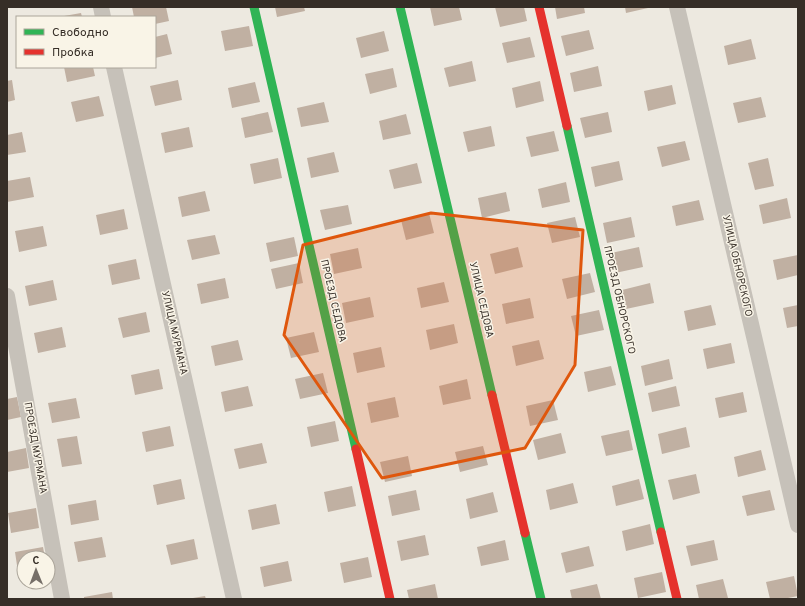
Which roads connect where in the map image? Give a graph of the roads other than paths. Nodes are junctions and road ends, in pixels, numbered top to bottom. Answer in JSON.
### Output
{"nodes":[{"id":1,"x":254,"y":7,"type":"edge"},
{"id":2,"x":400,"y":7,"type":"edge"},
{"id":3,"x":539,"y":7,"type":"edge"},
{"id":4,"x":677,"y":7,"type":"edge"},
{"id":5,"x":114,"y":68,"type":"edge"},
{"id":6,"x":7,"y":296,"type":"edge"},
{"id":7,"x":798,"y":526,"type":"edge"},
{"id":8,"x":62,"y":599,"type":"edge"},
{"id":9,"x":234,"y":599,"type":"edge"},
{"id":10,"x":390,"y":599,"type":"edge"},
{"id":11,"x":541,"y":599,"type":"edge"},
{"id":12,"x":677,"y":599,"type":"edge"}],
"edges":[{"from":1,"to":10,"type":"street","name":"ПРОЕЗД СЕДОВА"},
{"from":2,"to":11,"type":"street","name":"УЛИЦА СЕДОВА"},
{"from":3,"to":12,"type":"street","name":"ПРОЕЗД ОБНОРСКОГО"},
{"from":4,"to":7,"type":"street","name":"УЛИЦА ОБНОРСКОГО"},
{"from":5,"to":9,"type":"street","name":"УЛИЦА МУРМАНА"},
{"from":6,"to":8,"type":"street","name":"ПРОЕЗД МУРМАНА"}]}
